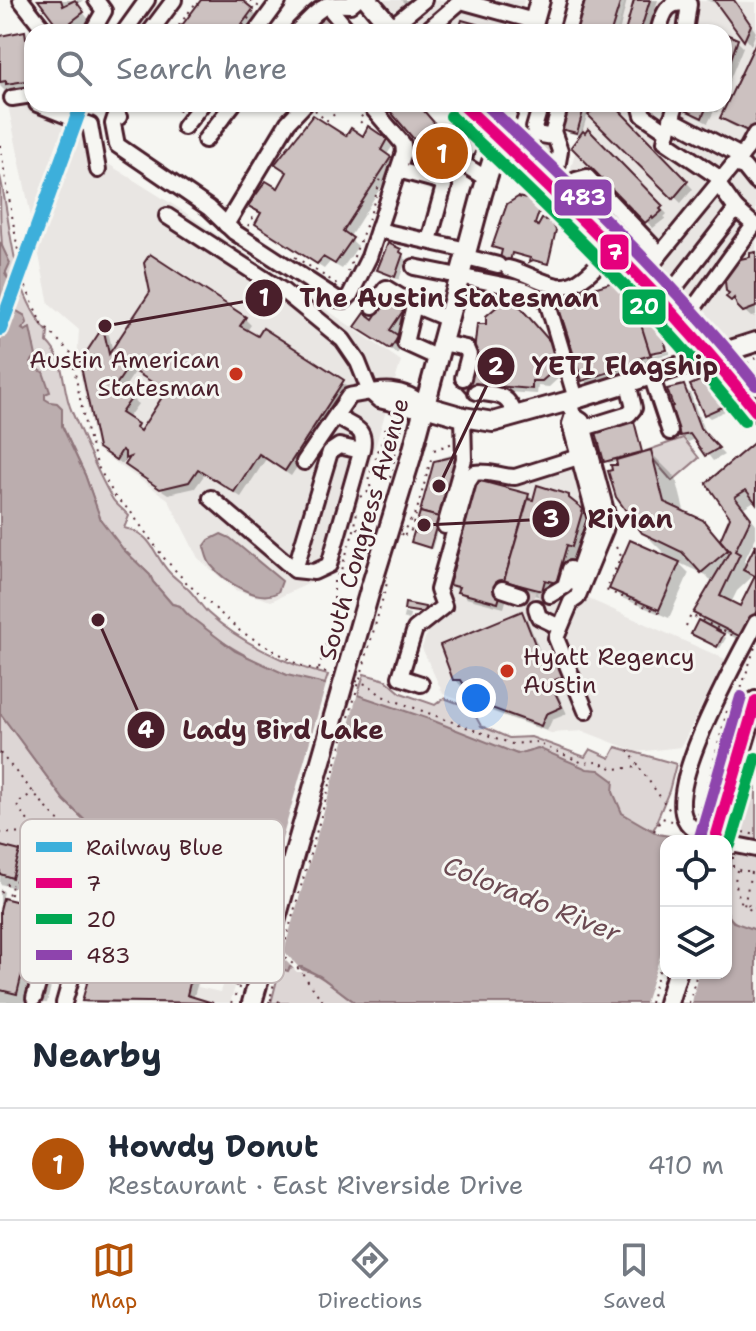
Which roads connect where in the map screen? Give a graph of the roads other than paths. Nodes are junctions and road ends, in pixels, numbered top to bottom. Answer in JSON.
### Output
{"nodes":[{"id":1,"x":21,"y":0,"type":"edge"},
{"id":2,"x":147,"y":0,"type":"edge"},
{"id":3,"x":174,"y":0,"type":"edge"},
{"id":4,"x":424,"y":0,"type":"edge"},
{"id":5,"x":540,"y":0,"type":"edge"},
{"id":6,"x":576,"y":0,"type":"edge"},
{"id":7,"x":278,"y":1,"type":"edge"},
{"id":8,"x":358,"y":2,"type":"edge"},
{"id":9,"x":104,"y":4,"type":"edge"},
{"id":10,"x":327,"y":5,"type":"junction"},
{"id":11,"x":40,"y":24,"type":"edge"},
{"id":12,"x":95,"y":24,"type":"edge"},
{"id":13,"x":130,"y":24,"type":"edge"},
{"id":14,"x":156,"y":24,"type":"edge"},
{"id":15,"x":262,"y":24,"type":"edge"},
{"id":16,"x":304,"y":24,"type":"edge"},
{"id":17,"x":340,"y":24,"type":"edge"},
{"id":18,"x":347,"y":24,"type":"edge"},
{"id":19,"x":392,"y":24,"type":"edge"},
{"id":20,"x":397,"y":24,"type":"edge"},
{"id":21,"x":436,"y":24,"type":"edge"},
{"id":22,"x":527,"y":24,"type":"edge"},
{"id":23,"x":534,"y":24,"type":"edge"},
{"id":24,"x":569,"y":24,"type":"edge"},
{"id":25,"x":660,"y":24,"type":"edge"},
{"id":26,"x":686,"y":24,"type":"edge"},
{"id":27,"x":24,"y":96,"type":"edge"},
{"id":28,"x":12,"y":98,"type":"dead end"},
{"id":29,"x":57,"y":112,"type":"edge"},
{"id":30,"x":192,"y":112,"type":"edge"},
{"id":31,"x":227,"y":112,"type":"edge"},
{"id":32,"x":300,"y":112,"type":"edge"},
{"id":33,"x":376,"y":112,"type":"edge"},
{"id":34,"x":463,"y":112,"type":"edge"},
{"id":35,"x":507,"y":112,"type":"edge"},
{"id":36,"x":539,"y":112,"type":"edge"},
{"id":37,"x":559,"y":112,"type":"edge"},
{"id":38,"x":642,"y":112,"type":"edge"},
{"id":39,"x":673,"y":113,"type":"edge"},
{"id":40,"x":119,"y":117,"type":"dead end"},
{"id":41,"x":180,"y":121,"type":"road end"},
{"id":42,"x":553,"y":137,"type":"junction"},
{"id":43,"x":499,"y":138,"type":"junction"},
{"id":44,"x":205,"y":140,"type":"dead end"},
{"id":45,"x":467,"y":140,"type":"junction"},
{"id":46,"x":546,"y":149,"type":"junction"},
{"id":47,"x":744,"y":150,"type":"edge"},
{"id":48,"x":98,"y":170,"type":"dead end"},
{"id":49,"x":398,"y":170,"type":"junction"},
{"id":50,"x":487,"y":179,"type":"junction"},
{"id":51,"x":720,"y":182,"type":"junction"},
{"id":52,"x":756,"y":182,"type":"edge"},
{"id":53,"x":547,"y":184,"type":"junction"},
{"id":54,"x":561,"y":199,"type":"junction"},
{"id":55,"x":736,"y":209,"type":"junction"},
{"id":56,"x":167,"y":216,"type":"dead end"},
{"id":57,"x":226,"y":225,"type":"junction"},
{"id":58,"x":378,"y":230,"type":"junction"},
{"id":59,"x":429,"y":241,"type":"junction"},
{"id":60,"x":610,"y":250,"type":"junction"},
{"id":61,"x":660,"y":254,"type":"junction"},
{"id":62,"x":464,"y":260,"type":"junction"},
{"id":63,"x":414,"y":267,"type":"dead end"},
{"id":64,"x":639,"y":280,"type":"junction"},
{"id":65,"x":552,"y":283,"type":"junction"},
{"id":66,"x":662,"y":304,"type":"junction"},
{"id":67,"x":414,"y":305,"type":"junction"},
{"id":68,"x":373,"y":306,"type":"dead end"},
{"id":69,"x":552,"y":308,"type":"junction"},
{"id":70,"x":448,"y":319,"type":"junction"},
{"id":71,"x":682,"y":324,"type":"junction"},
{"id":72,"x":756,"y":342,"type":"edge"},
{"id":73,"x":440,"y":350,"type":"junction"},
{"id":74,"x":712,"y":356,"type":"junction"},
{"id":75,"x":651,"y":375,"type":"junction"},
{"id":76,"x":463,"y":378,"type":"dead end"},
{"id":77,"x":628,"y":383,"type":"junction"},
{"id":78,"x":370,"y":392,"type":"junction"},
{"id":79,"x":476,"y":392,"type":"dead end"},
{"id":80,"x":573,"y":405,"type":"junction"},
{"id":81,"x":425,"y":406,"type":"junction"},
{"id":82,"x":756,"y":411,"type":"edge"},
{"id":83,"x":336,"y":416,"type":"junction"},
{"id":84,"x":463,"y":417,"type":"junction"},
{"id":85,"x":516,"y":417,"type":"junction"},
{"id":86,"x":584,"y":428,"type":"junction"},
{"id":87,"x":670,"y":432,"type":"dead end"},
{"id":88,"x":361,"y":451,"type":"junction"},
{"id":89,"x":585,"y":454,"type":"junction"},
{"id":90,"x":304,"y":462,"type":"dead end"},
{"id":91,"x":211,"y":498,"type":"dead end"},
{"id":92,"x":445,"y":526,"type":"dead end"},
{"id":93,"x":587,"y":560,"type":"junction"},
{"id":94,"x":295,"y":570,"type":"junction"},
{"id":95,"x":502,"y":589,"type":"dead end"},
{"id":96,"x":520,"y":595,"type":"tunnel mouth"},
{"id":97,"x":571,"y":602,"type":"junction"},
{"id":98,"x":536,"y":608,"type":"dead end"},
{"id":99,"x":756,"y":623,"type":"edge"},
{"id":100,"x":560,"y":627,"type":"junction"},
{"id":101,"x":421,"y":684,"type":"dead end"},
{"id":102,"x":756,"y":701,"type":"edge"},
{"id":103,"x":586,"y":711,"type":"dead end"},
{"id":104,"x":716,"y":835,"type":"edge"},
{"id":105,"x":723,"y":835,"type":"edge"},
{"id":106,"x":732,"y":840,"type":"edge"},
{"id":107,"x":756,"y":849,"type":"edge"},
{"id":108,"x":284,"y":920,"type":"edge"},
{"id":109,"x":675,"y":979,"type":"edge"},
{"id":110,"x":38,"y":983,"type":"edge"},
{"id":111,"x":70,"y":983,"type":"edge"},
{"id":112,"x":34,"y":998,"type":"dead end"},
{"id":113,"x":64,"y":1003,"type":"edge"},
{"id":114,"x":668,"y":1003,"type":"edge"}],
"edges":[{"from":1,"to":11,"type":"street"},
{"from":2,"to":13,"type":"street"},
{"from":3,"to":14,"type":"street"},
{"from":4,"to":20,"type":"street"},
{"from":5,"to":23,"type":"main road"},
{"from":6,"to":24,"type":"street"},
{"from":7,"to":15,"type":"street"},
{"from":8,"to":10,"type":"street"},
{"from":8,"to":18,"type":"street"},
{"from":8,"to":19,"type":"main road"},
{"from":9,"to":12,"type":"street"},
{"from":10,"to":16,"type":"street"},
{"from":10,"to":17,"type":"street"},
{"from":21,"to":22,"type":"street"},
{"from":25,"to":26,"type":"street"},
{"from":27,"to":28,"type":"street"},
{"from":29,"to":48,"type":"street"},
{"from":30,"to":41,"type":"street"},
{"from":31,"to":44,"type":"street"},
{"from":32,"to":57,"type":"street"},
{"from":33,"to":49,"type":"street"},
{"from":34,"to":45,"type":"main road"},
{"from":35,"to":43,"type":"main road","name":"South Congress Avenue"},
{"from":36,"to":46,"type":"street"},
{"from":37,"to":42,"type":"street"},
{"from":38,"to":39,"type":"street"},
{"from":39,"to":47,"type":"street"},
{"from":39,"to":51,"type":"street"},
{"from":40,"to":57,"type":"street"},
{"from":42,"to":46,"type":"street"},
{"from":42,"to":46,"type":"street"},
{"from":43,"to":45,"type":"main road"},
{"from":43,"to":50,"type":"main road","name":"South Congress Avenue"},
{"from":43,"to":53,"type":"main road"},
{"from":45,"to":50,"type":"street"},
{"from":46,"to":53,"type":"street"},
{"from":47,"to":51,"type":"street"},
{"from":47,"to":52,"type":"street"},
{"from":49,"to":58,"type":"street"},
{"from":49,"to":59,"type":"street"},
{"from":50,"to":62,"type":"main road","name":"South Congress Avenue"},
{"from":51,"to":55,"type":"street"},
{"from":51,"to":61,"type":"street"},
{"from":53,"to":54,"type":"main road"},
{"from":54,"to":60,"type":"main road"},
{"from":54,"to":61,"type":"street"},
{"from":55,"to":66,"type":"street"},
{"from":55,"to":71,"type":"street"},
{"from":56,"to":78,"type":"street"},
{"from":57,"to":58,"type":"street"},
{"from":58,"to":59,"type":"street"},
{"from":59,"to":62,"type":"street"},
{"from":60,"to":64,"type":"main road"},
{"from":60,"to":65,"type":"street"},
{"from":61,"to":64,"type":"street"},
{"from":62,"to":63,"type":"street"},
{"from":62,"to":65,"type":"street"},
{"from":62,"to":69,"type":"street"},
{"from":62,"to":70,"type":"main road","name":"South Congress Avenue"},
{"from":64,"to":66,"type":"main road"},
{"from":65,"to":69,"type":"street"},
{"from":66,"to":71,"type":"main road"},
{"from":67,"to":68,"type":"street"},
{"from":67,"to":70,"type":"street"},
{"from":67,"to":73,"type":"street"},
{"from":69,"to":80,"type":"street"},
{"from":70,"to":73,"type":"main road","name":"South Congress Avenue"},
{"from":71,"to":74,"type":"main road"},
{"from":72,"to":74,"type":"main road"},
{"from":73,"to":76,"type":"street"},
{"from":73,"to":81,"type":"main road","name":"South Congress Avenue"},
{"from":74,"to":75,"type":"main road"},
{"from":74,"to":82,"type":"main road"},
{"from":75,"to":77,"type":"main road"},
{"from":75,"to":87,"type":"street"},
{"from":77,"to":80,"type":"main road"},
{"from":77,"to":86,"type":"street"},
{"from":78,"to":81,"type":"street"},
{"from":78,"to":83,"type":"street"},
{"from":79,"to":85,"type":"street"},
{"from":80,"to":85,"type":"main road"},
{"from":80,"to":86,"type":"street"},
{"from":80,"to":89,"type":"street"},
{"from":81,"to":84,"type":"main road"},
{"from":81,"to":108,"type":"main road","name":"South Congress Avenue","bridge":true},
{"from":83,"to":88,"type":"street"},
{"from":83,"to":90,"type":"street"},
{"from":84,"to":85,"type":"main road"},
{"from":84,"to":92,"type":"street"},
{"from":86,"to":89,"type":"street"},
{"from":88,"to":94,"type":"street"},
{"from":88,"to":94,"type":"street"},
{"from":89,"to":93,"type":"street"},
{"from":89,"to":101,"type":"street"},
{"from":91,"to":94,"type":"street"},
{"from":93,"to":97,"type":"street"},
{"from":93,"to":97,"type":"street"},
{"from":95,"to":96,"type":"street"},
{"from":97,"to":100,"type":"street"},
{"from":98,"to":100,"type":"street"},
{"from":99,"to":104,"type":"street"},
{"from":100,"to":103,"type":"street"},
{"from":102,"to":105,"type":"main road","bridge":true},
{"from":106,"to":107,"type":"street"},
{"from":109,"to":114,"type":"main road"},
{"from":110,"to":112,"type":"street"},
{"from":111,"to":113,"type":"street"}]}
